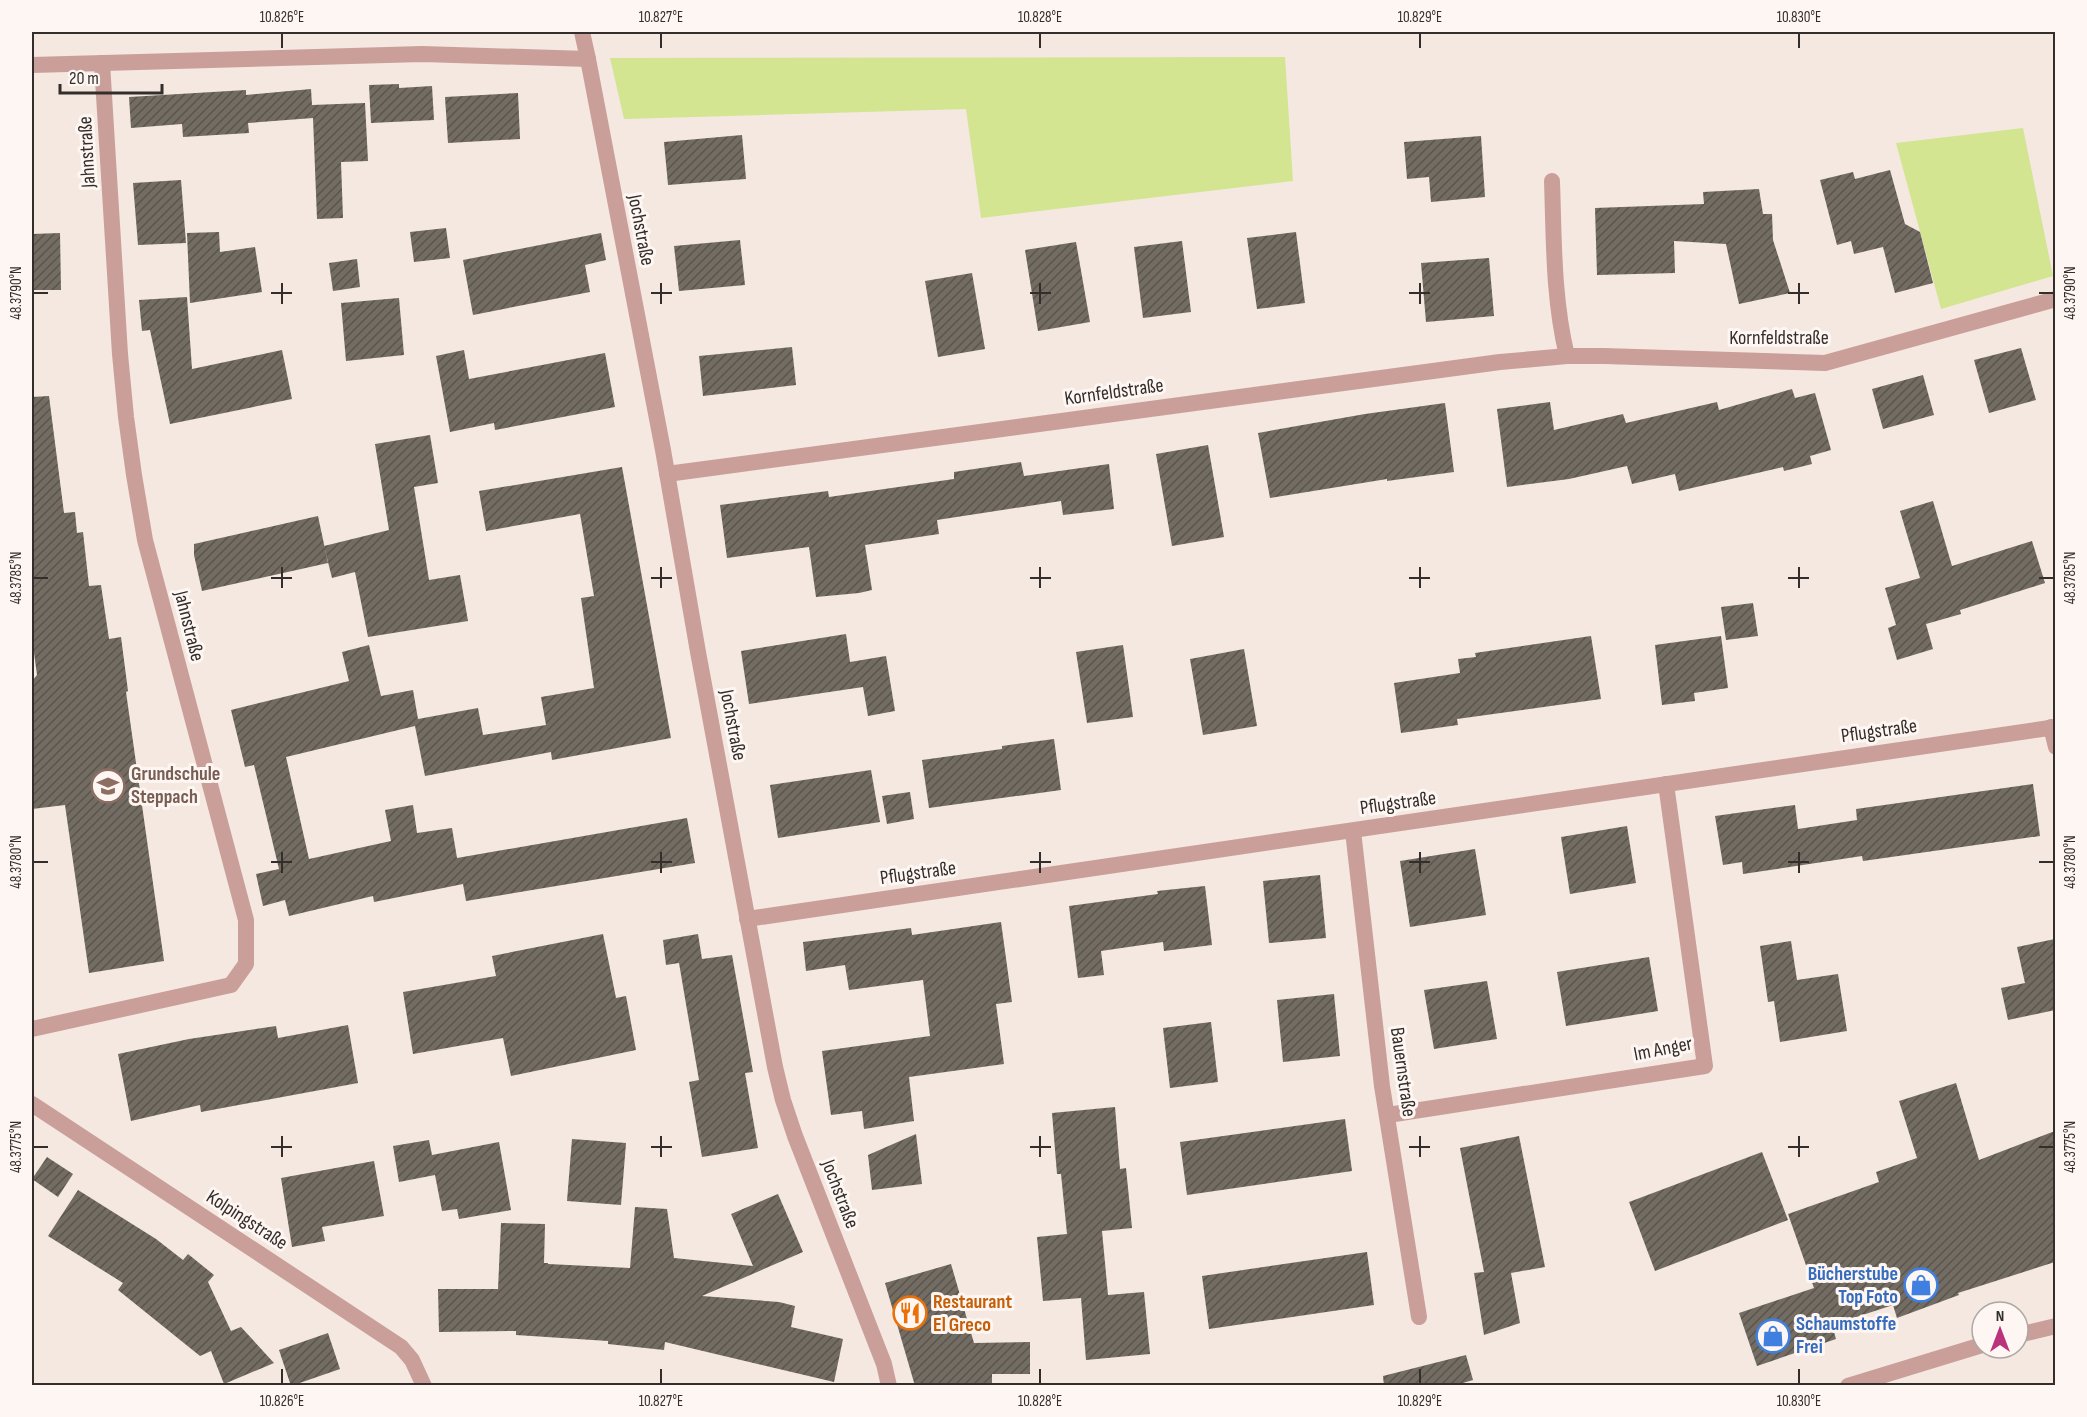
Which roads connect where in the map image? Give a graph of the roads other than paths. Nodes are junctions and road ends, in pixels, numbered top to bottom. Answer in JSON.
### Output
{"nodes":[{"id":1,"x":582,"y":32,"type":"edge"},
{"id":2,"x":588,"y":58,"type":"junction"},
{"id":3,"x":102,"y":63,"type":"junction"},
{"id":4,"x":32,"y":65,"type":"edge"},
{"id":5,"x":1552,"y":181,"type":"dead end"},
{"id":6,"x":2055,"y":299,"type":"edge"},
{"id":7,"x":1567,"y":356,"type":"junction"},
{"id":8,"x":667,"y":474,"type":"junction"},
{"id":9,"x":2053,"y":727,"type":"edge"},
{"id":10,"x":2055,"y":747,"type":"edge"},
{"id":11,"x":1666,"y":784,"type":"junction"},
{"id":12,"x":1353,"y":831,"type":"junction"},
{"id":13,"x":747,"y":919,"type":"junction"},
{"id":14,"x":32,"y":1029,"type":"edge"},
{"id":15,"x":32,"y":1104,"type":"edge"},
{"id":16,"x":1388,"y":1115,"type":"junction"},
{"id":17,"x":1419,"y":1317,"type":"dead end"},
{"id":18,"x":2055,"y":1326,"type":"edge"},
{"id":19,"x":2030,"y":1332,"type":"edge"},
{"id":20,"x":1970,"y":1349,"type":"edge"},
{"id":21,"x":424,"y":1386,"type":"edge"},
{"id":22,"x":889,"y":1386,"type":"edge"},
{"id":23,"x":1848,"y":1386,"type":"edge"}],
"edges":[{"from":1,"to":2,"type":"street","name":"Jochstraße"},
{"from":2,"to":3,"type":"street"},
{"from":2,"to":8,"type":"street","name":"Jochstraße"},
{"from":3,"to":4,"type":"street"},
{"from":3,"to":14,"type":"street","name":"Jahnstraße"},
{"from":5,"to":7,"type":"street"},
{"from":6,"to":7,"type":"street","name":"Kornfeldstraße"},
{"from":7,"to":8,"type":"street","name":"Kornfeldstraße"},
{"from":8,"to":13,"type":"street","name":"Jochstraße"},
{"from":9,"to":10,"type":"street"},
{"from":9,"to":11,"type":"street","name":"Pflugstraße"},
{"from":11,"to":12,"type":"street","name":"Pflugstraße"},
{"from":11,"to":16,"type":"street","name":"Im Anger"},
{"from":12,"to":13,"type":"street","name":"Pflugstraße"},
{"from":12,"to":16,"type":"street","name":"Bauernstraße"},
{"from":13,"to":22,"type":"street","name":"Jochstraße"},
{"from":15,"to":21,"type":"street","name":"Kolpingstraße"},
{"from":16,"to":17,"type":"street","name":"Bauernstraße"},
{"from":18,"to":19,"type":"street"},
{"from":20,"to":23,"type":"street"}]}
